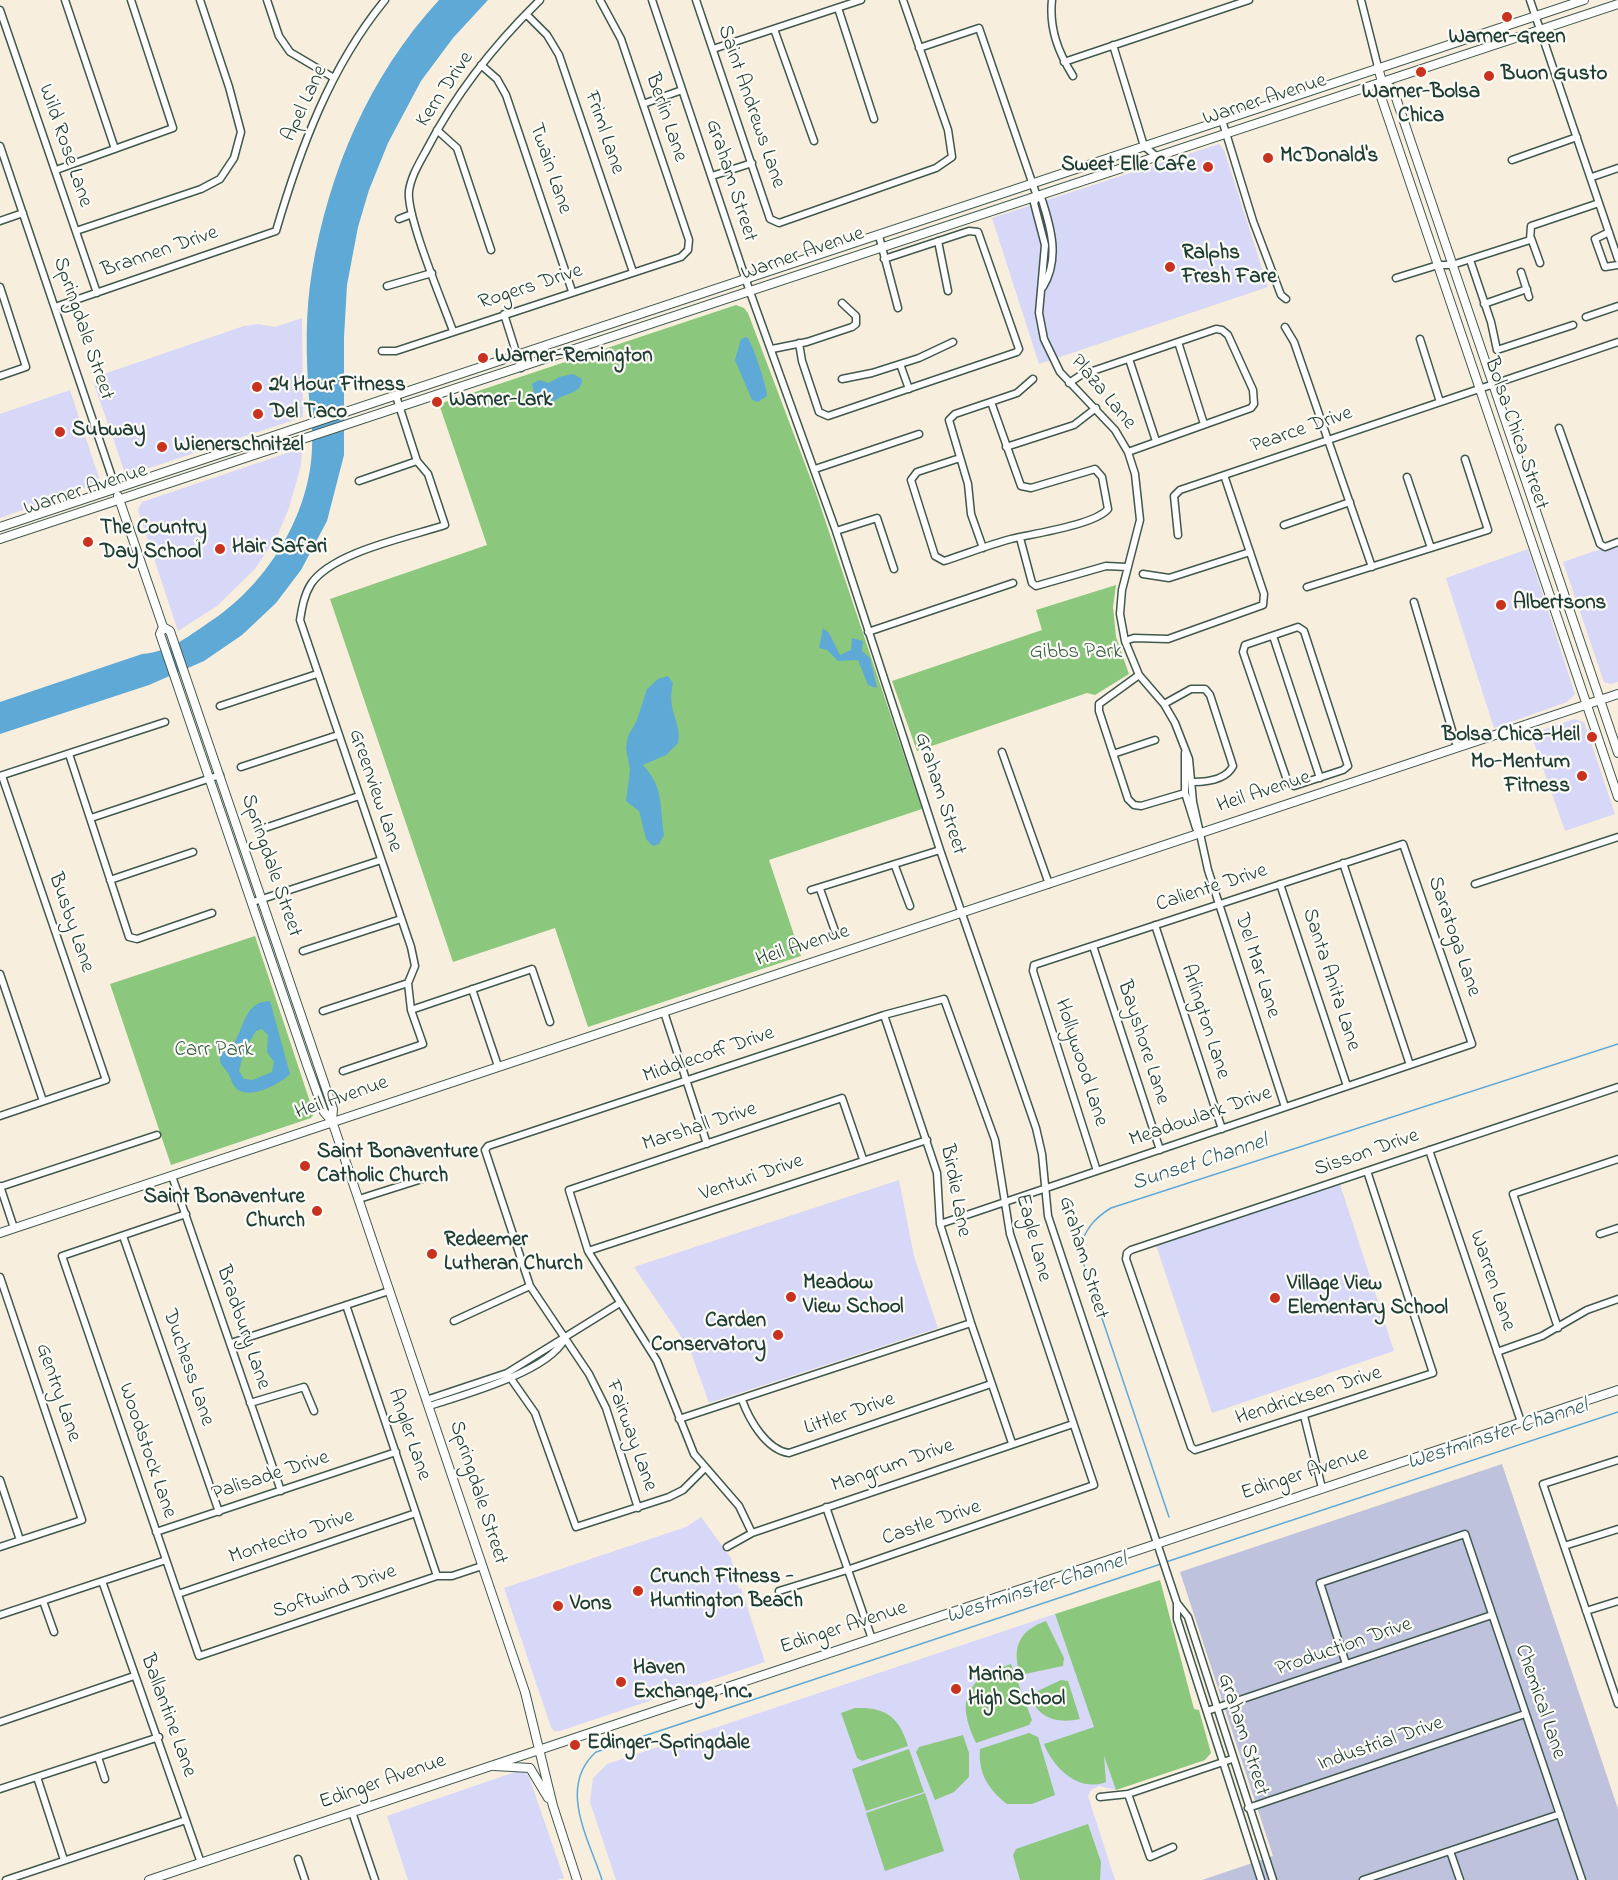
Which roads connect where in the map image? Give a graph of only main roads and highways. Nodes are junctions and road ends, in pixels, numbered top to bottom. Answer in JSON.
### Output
{"nodes":[{"id":1,"x":1584,"y":0,"type":"edge"},
{"id":2,"x":1618,"y":4,"type":"edge"},
{"id":3,"x":1378,"y":67,"type":"junction"},
{"id":4,"x":1383,"y":82,"type":"junction"},
{"id":5,"x":1427,"y":192,"type":"junction"},
{"id":6,"x":1414,"y":196,"type":"junction"},
{"id":7,"x":312,"y":423,"type":"junction"},
{"id":8,"x":288,"y":444,"type":"junction"},
{"id":9,"x":250,"y":445,"type":"junction"},
{"id":10,"x":253,"y":456,"type":"junction"},
{"id":11,"x":116,"y":489,"type":"junction"},
{"id":12,"x":119,"y":499,"type":"junction"},
{"id":13,"x":47,"y":512,"type":"junction"},
{"id":14,"x":0,"y":526,"type":"edge"},
{"id":15,"x":9,"y":536,"type":"junction"},
{"id":16,"x":0,"y":539,"type":"edge"},
{"id":17,"x":1568,"y":605,"type":"junction"},
{"id":18,"x":1556,"y":610,"type":"junction"},
{"id":19,"x":163,"y":627,"type":"junction"},
{"id":20,"x":1618,"y":694,"type":"edge"},
{"id":21,"x":1600,"y":700,"type":"junction"},
{"id":22,"x":1587,"y":704,"type":"junction"},
{"id":23,"x":1618,"y":753,"type":"edge"},
{"id":24,"x":1618,"y":797,"type":"edge"},
{"id":25,"x":332,"y":1121,"type":"junction"},
{"id":26,"x":0,"y":1233,"type":"edge"},
{"id":27,"x":1618,"y":1390,"type":"edge"},
{"id":28,"x":541,"y":1749,"type":"junction"},
{"id":29,"x":490,"y":1766,"type":"junction"},
{"id":30,"x":553,"y":1806,"type":"junction"},
{"id":31,"x":150,"y":1880,"type":"edge"},
{"id":32,"x":577,"y":1880,"type":"edge"}],
"edges":[{"from":1,"to":3,"type":"main road","name":"Warner Avenue"},
{"from":2,"to":4,"type":"main road","name":"Warner Avenue"},
{"from":3,"to":4,"type":"main road","name":"Bolsa Chica Street"},
{"from":3,"to":7,"type":"main road","name":"Warner Avenue"},
{"from":4,"to":5,"type":"main road","name":"Bolsa Chica Street"},
{"from":4,"to":6,"type":"main road","name":"Bolsa Chica Street"},
{"from":4,"to":8,"type":"main road","name":"Warner Avenue"},
{"from":5,"to":6,"type":"main road"},
{"from":5,"to":17,"type":"main road","name":"Bolsa Chica Street"},
{"from":6,"to":18,"type":"main road","name":"Bolsa Chica Street"},
{"from":7,"to":8,"type":"main road"},
{"from":7,"to":9,"type":"main road","name":"Warner Avenue"},
{"from":8,"to":10,"type":"main road","name":"Warner Avenue"},
{"from":9,"to":10,"type":"main road"},
{"from":9,"to":11,"type":"main road","name":"Warner Avenue"},
{"from":10,"to":12,"type":"main road","name":"Warner Avenue"},
{"from":11,"to":12,"type":"main road","name":"Springdale Street"},
{"from":11,"to":13,"type":"main road","name":"Warner Avenue"},
{"from":12,"to":15,"type":"main road","name":"Warner Avenue"},
{"from":12,"to":19,"type":"main road","name":"Springdale Street"},
{"from":13,"to":14,"type":"main road","name":"Warner Avenue"},
{"from":13,"to":15,"type":"main road"},
{"from":15,"to":16,"type":"main road","name":"Warner Avenue"},
{"from":17,"to":18,"type":"main road"},
{"from":17,"to":21,"type":"main road","name":"Bolsa Chica Street"},
{"from":18,"to":22,"type":"main road","name":"Bolsa Chica Street"},
{"from":19,"to":25,"type":"main road","name":"Springdale Street"},
{"from":19,"to":25,"type":"main road","name":"Springdale Street"},
{"from":20,"to":21,"type":"main road","name":"Heil Avenue"},
{"from":21,"to":22,"type":"main road","name":"Heil Avenue"},
{"from":21,"to":23,"type":"main road","name":"Bolsa Chica Street"},
{"from":22,"to":24,"type":"main road","name":"Bolsa Chica Street"},
{"from":22,"to":25,"type":"main road","name":"Heil Avenue"},
{"from":25,"to":26,"type":"main road","name":"Heil Avenue"},
{"from":25,"to":28,"type":"main road","name":"Springdale Street"},
{"from":27,"to":28,"type":"main road","name":"Edinger Avenue"},
{"from":28,"to":29,"type":"main road","name":"Edinger Avenue"},
{"from":28,"to":30,"type":"main road","name":"Springdale Street"},
{"from":29,"to":30,"type":"main road"},
{"from":29,"to":31,"type":"main road","name":"Edinger Avenue"},
{"from":30,"to":32,"type":"main road","name":"Springdale Street"}]}
